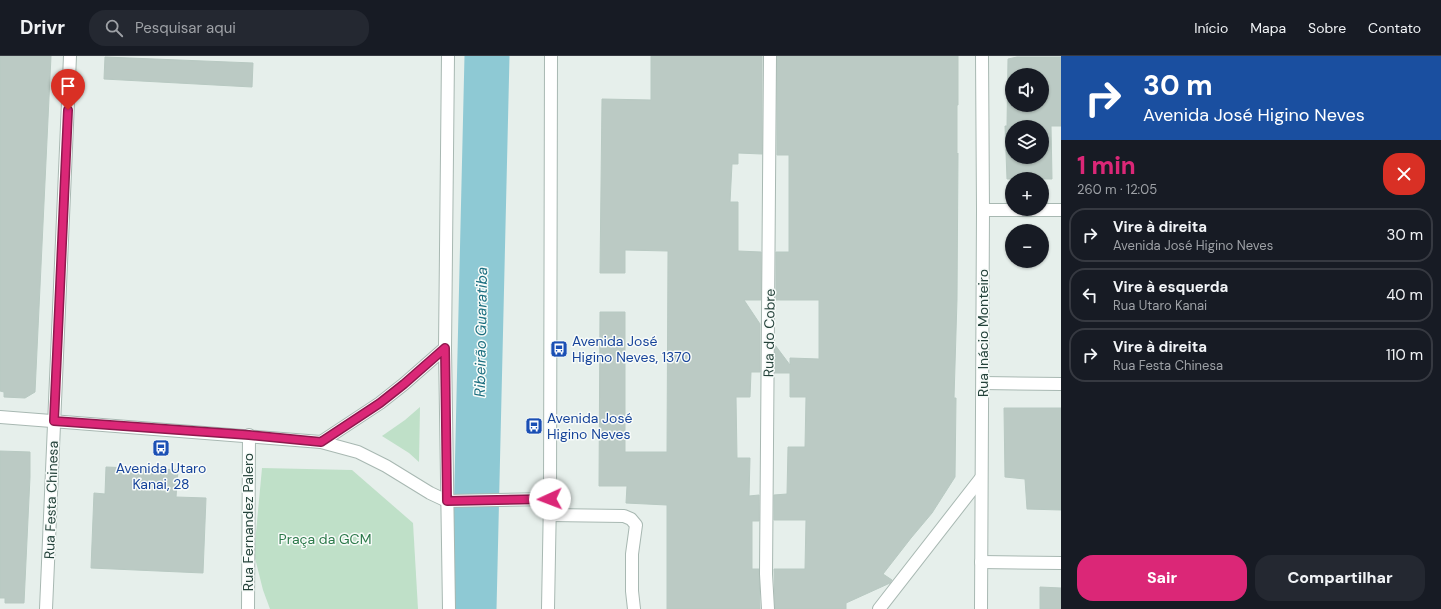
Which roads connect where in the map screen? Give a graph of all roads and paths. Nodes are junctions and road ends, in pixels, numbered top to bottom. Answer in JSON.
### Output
{"nodes":[{"id":1,"x":70,"y":56,"type":"edge"},
{"id":2,"x":448,"y":56,"type":"edge"},
{"id":3,"x":551,"y":56,"type":"edge"},
{"id":4,"x":770,"y":56,"type":"edge"},
{"id":5,"x":982,"y":56,"type":"edge"},
{"id":6,"x":984,"y":210,"type":"junction"},
{"id":7,"x":1061,"y":210,"type":"edge"},
{"id":8,"x":445,"y":348,"type":"junction"},
{"id":9,"x":983,"y":383,"type":"junction"},
{"id":10,"x":1061,"y":384,"type":"edge"},
{"id":11,"x":0,"y":417,"type":"edge"},
{"id":12,"x":54,"y":421,"type":"junction"},
{"id":13,"x":249,"y":435,"type":"junction"},
{"id":14,"x":321,"y":442,"type":"junction"},
{"id":15,"x":981,"y":478,"type":"junction"},
{"id":16,"x":550,"y":499,"type":"junction"},
{"id":17,"x":447,"y":501,"type":"junction"},
{"id":18,"x":550,"y":515,"type":"junction"},
{"id":19,"x":982,"y":562,"type":"junction"},
{"id":20,"x":1061,"y":563,"type":"edge"},
{"id":21,"x":46,"y":609,"type":"edge"},
{"id":22,"x":248,"y":609,"type":"edge"},
{"id":23,"x":449,"y":609,"type":"edge"},
{"id":24,"x":548,"y":609,"type":"edge"},
{"id":25,"x":634,"y":609,"type":"edge"},
{"id":26,"x":768,"y":609,"type":"edge"},
{"id":27,"x":879,"y":609,"type":"edge"},
{"id":28,"x":981,"y":609,"type":"edge"}],
"edges":[{"from":1,"to":12,"type":"street","name":"Rua Festa Chinesa"},
{"from":2,"to":8,"type":"street"},
{"from":3,"to":16,"type":"street"},
{"from":4,"to":26,"type":"street","name":"Rua do Cobre"},
{"from":5,"to":6,"type":"street","name":"Rua Inácio Monteiro"},
{"from":6,"to":7,"type":"street"},
{"from":6,"to":9,"type":"street","name":"Rua Inácio Monteiro"},
{"from":8,"to":14,"type":"street"},
{"from":8,"to":17,"type":"street"},
{"from":9,"to":10,"type":"street"},
{"from":9,"to":15,"type":"street","name":"Rua Inácio Monteiro"},
{"from":11,"to":12,"type":"street"},
{"from":12,"to":13,"type":"street"},
{"from":12,"to":21,"type":"street","name":"Rua Festa Chinesa"},
{"from":13,"to":14,"type":"street"},
{"from":13,"to":22,"type":"street","name":"Rua Fernandez Palero"},
{"from":14,"to":17,"type":"street"},
{"from":15,"to":19,"type":"street","name":"Rua Inácio Monteiro"},
{"from":15,"to":27,"type":"street"},
{"from":16,"to":17,"type":"street"},
{"from":16,"to":18,"type":"street"},
{"from":17,"to":23,"type":"street"},
{"from":18,"to":24,"type":"street"},
{"from":18,"to":25,"type":"street"},
{"from":19,"to":20,"type":"street"},
{"from":19,"to":28,"type":"street","name":"Rua Inácio Monteiro"}]}
